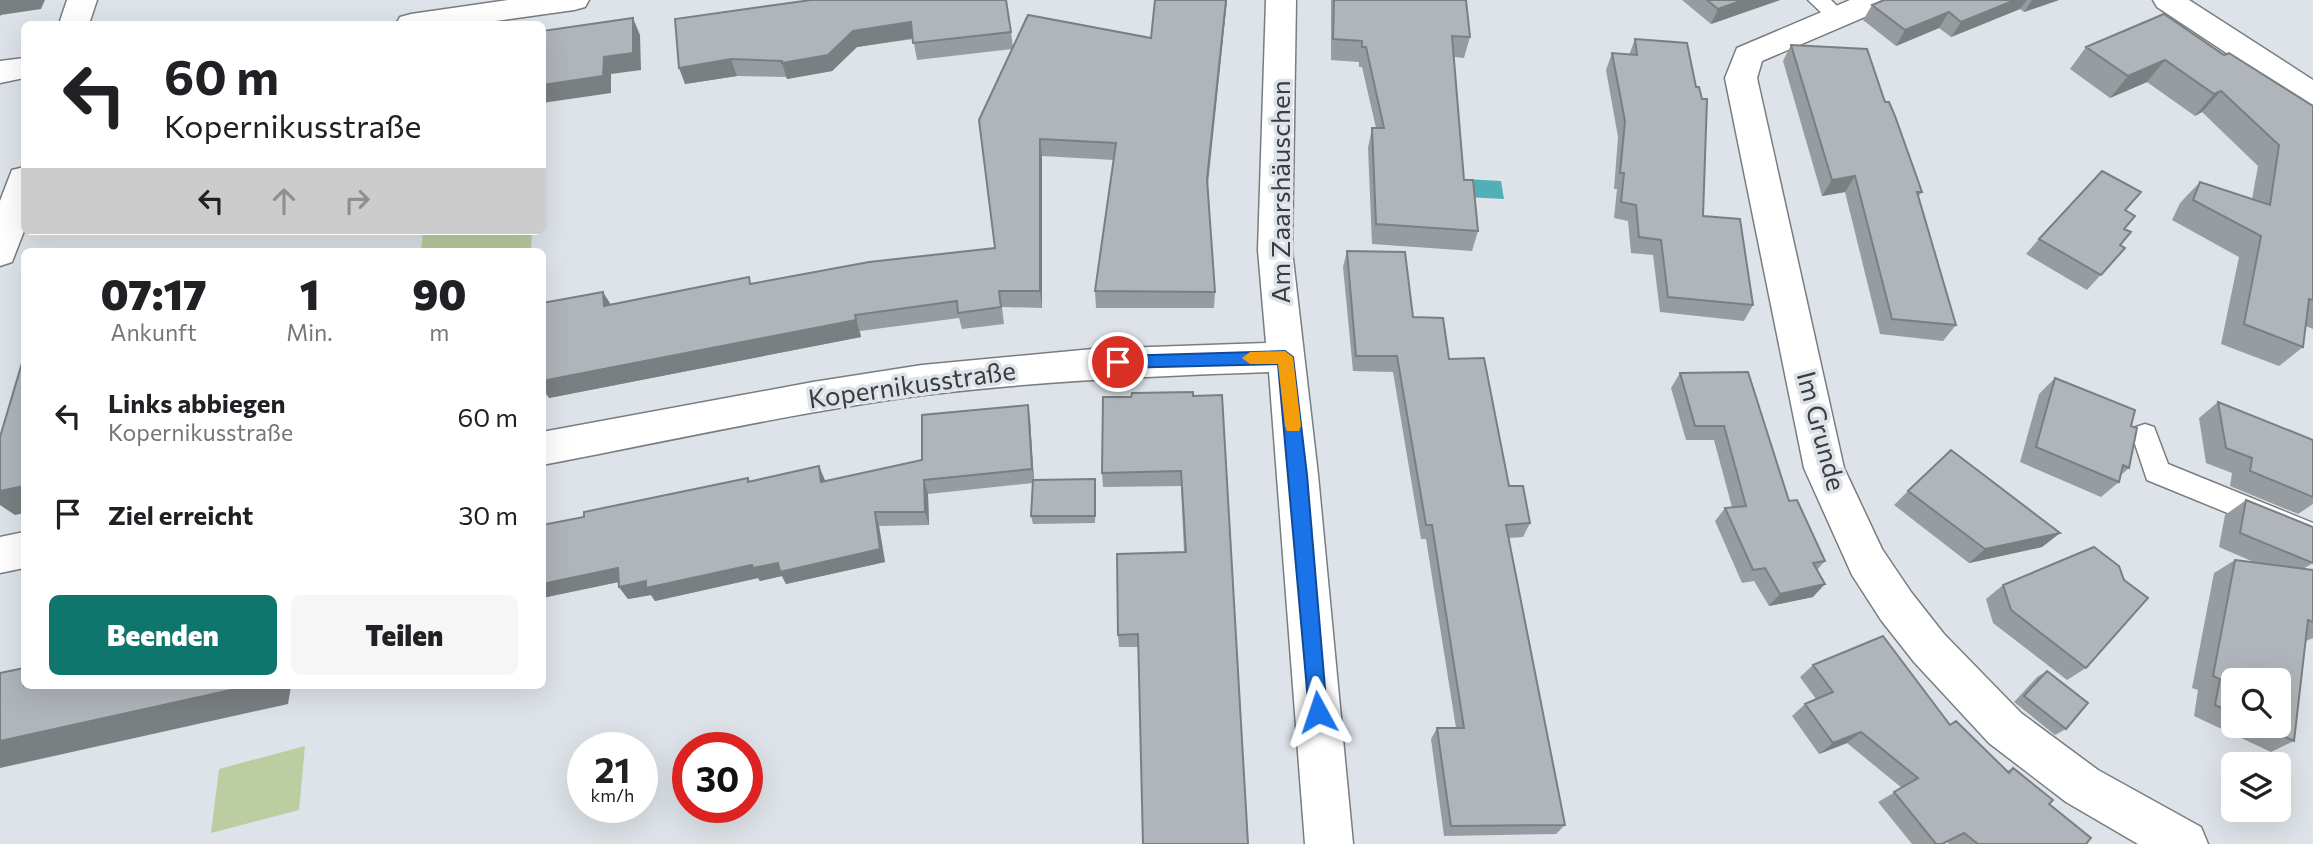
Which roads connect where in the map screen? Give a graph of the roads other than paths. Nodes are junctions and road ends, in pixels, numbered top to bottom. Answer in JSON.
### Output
{"nodes":[{"id":1,"x":82,"y":0,"type":"edge"},
{"id":2,"x":574,"y":0,"type":"edge"},
{"id":3,"x":1281,"y":0,"type":"edge"},
{"id":4,"x":1877,"y":0,"type":"edge"},
{"id":5,"x":2168,"y":0,"type":"edge"},
{"id":6,"x":1827,"y":8,"type":"edge"},
{"id":7,"x":75,"y":21,"type":"edge"},
{"id":8,"x":431,"y":21,"type":"edge"},
{"id":9,"x":21,"y":68,"type":"edge"},
{"id":10,"x":0,"y":72,"type":"edge"},
{"id":11,"x":2313,"y":95,"type":"edge"},
{"id":12,"x":21,"y":188,"type":"edge"},
{"id":13,"x":0,"y":253,"type":"edge"},
{"id":14,"x":1285,"y":357,"type":"junction"},
{"id":15,"x":2145,"y":435,"type":"dead end"},
{"id":16,"x":546,"y":448,"type":"edge"},
{"id":17,"x":2313,"y":536,"type":"edge"},
{"id":18,"x":21,"y":551,"type":"edge"},
{"id":19,"x":0,"y":555,"type":"edge"},
{"id":20,"x":1329,"y":844,"type":"edge"},
{"id":21,"x":2184,"y":844,"type":"edge"}],
"edges":[{"from":1,"to":7,"type":"street"},
{"from":2,"to":8,"type":"street"},
{"from":3,"to":14,"type":"street","name":"Am Zaarshäuschen"},
{"from":4,"to":6,"type":"street","name":"Im Grunde"},
{"from":5,"to":11,"type":"street"},
{"from":6,"to":21,"type":"street","name":"Im Grunde"},
{"from":9,"to":10,"type":"street"},
{"from":12,"to":13,"type":"street"},
{"from":14,"to":16,"type":"street","name":"Kopernikusstraße"},
{"from":14,"to":20,"type":"street","name":"Am Zaarshäuschen"},
{"from":15,"to":17,"type":"lane"},
{"from":18,"to":19,"type":"street"}]}
